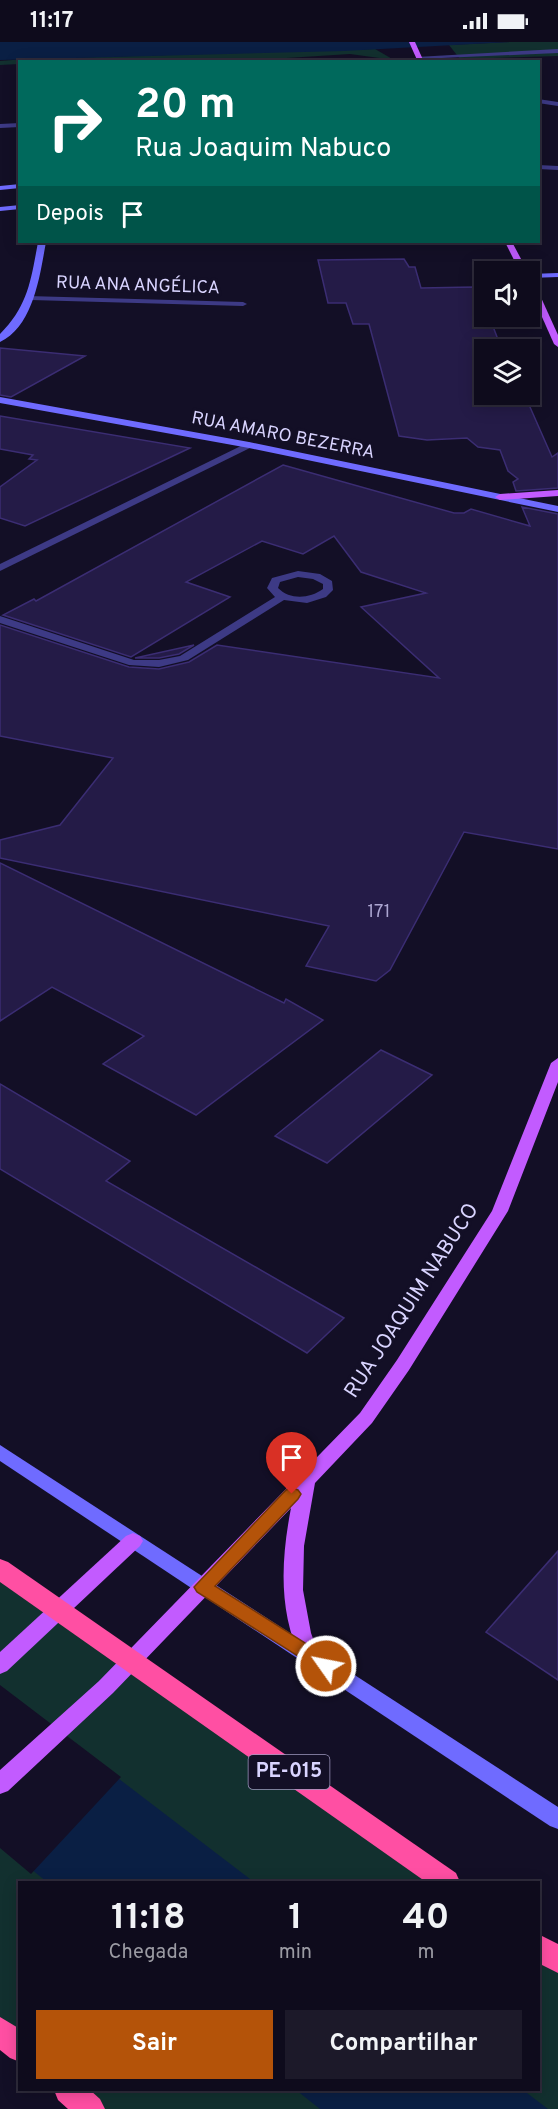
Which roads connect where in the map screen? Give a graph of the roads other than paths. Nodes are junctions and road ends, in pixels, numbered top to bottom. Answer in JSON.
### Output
{"nodes":[{"id":1,"x":411,"y":42,"type":"edge"},
{"id":2,"x":558,"y":53,"type":"edge"},
{"id":3,"x":420,"y":58,"type":"edge"},
{"id":4,"x":541,"y":101,"type":"edge"},
{"id":5,"x":558,"y":104,"type":"edge"},
{"id":6,"x":18,"y":125,"type":"edge"},
{"id":7,"x":0,"y":126,"type":"edge"},
{"id":8,"x":540,"y":166,"type":"edge"},
{"id":9,"x":558,"y":168,"type":"edge"},
{"id":10,"x":18,"y":186,"type":"edge"},
{"id":11,"x":0,"y":188,"type":"edge"},
{"id":12,"x":18,"y":207,"type":"edge"},
{"id":13,"x":0,"y":209,"type":"edge"},
{"id":14,"x":42,"y":243,"type":"edge"},
{"id":15,"x":510,"y":243,"type":"edge"},
{"id":16,"x":518,"y":261,"type":"edge"},
{"id":17,"x":558,"y":275,"type":"edge"},
{"id":18,"x":540,"y":276,"type":"edge"},
{"id":19,"x":31,"y":298,"type":"junction"},
{"id":20,"x":243,"y":304,"type":"dead end"},
{"id":21,"x":540,"y":304,"type":"edge"},
{"id":22,"x":0,"y":339,"type":"edge"},
{"id":23,"x":558,"y":344,"type":"edge"},
{"id":24,"x":0,"y":400,"type":"edge"},
{"id":25,"x":29,"y":405,"type":"junction"},
{"id":26,"x":0,"y":407,"type":"edge"},
{"id":27,"x":249,"y":445,"type":"junction"},
{"id":28,"x":558,"y":493,"type":"edge"},
{"id":29,"x":500,"y":497,"type":"junction"},
{"id":30,"x":558,"y":509,"type":"edge"},
{"id":31,"x":0,"y":568,"type":"edge"},
{"id":32,"x":282,"y":597,"type":"junction"},
{"id":33,"x":0,"y":619,"type":"edge"},
{"id":34,"x":558,"y":1063,"type":"edge"},
{"id":35,"x":0,"y":1452,"type":"edge"},
{"id":36,"x":306,"y":1480,"type":"junction"},
{"id":37,"x":133,"y":1541,"type":"junction"},
{"id":38,"x":0,"y":1569,"type":"edge"},
{"id":39,"x":203,"y":1587,"type":"junction"},
{"id":40,"x":58,"y":1611,"type":"junction"},
{"id":41,"x":309,"y":1655,"type":"junction"},
{"id":42,"x":131,"y":1662,"type":"junction"},
{"id":43,"x":0,"y":1665,"type":"edge"},
{"id":44,"x":0,"y":1784,"type":"edge"},
{"id":45,"x":558,"y":1819,"type":"edge"},
{"id":46,"x":446,"y":1881,"type":"edge"},
{"id":47,"x":540,"y":1948,"type":"edge"},
{"id":48,"x":558,"y":1960,"type":"edge"},
{"id":49,"x":0,"y":2031,"type":"edge"},
{"id":50,"x":18,"y":2046,"type":"edge"},
{"id":51,"x":69,"y":2091,"type":"edge"},
{"id":52,"x":90,"y":2109,"type":"edge"}],
"edges":[{"from":1,"to":3,"type":"main road"},
{"from":2,"to":3,"type":"street"},
{"from":4,"to":5,"type":"street"},
{"from":6,"to":7,"type":"street"},
{"from":8,"to":9,"type":"street"},
{"from":10,"to":11,"type":"street"},
{"from":12,"to":13,"type":"street"},
{"from":14,"to":19,"type":"street"},
{"from":15,"to":16,"type":"main road"},
{"from":17,"to":18,"type":"street"},
{"from":19,"to":20,"type":"street","name":"RUA ANA ANGÉLICA"},
{"from":19,"to":22,"type":"street"},
{"from":21,"to":23,"type":"main road"},
{"from":24,"to":25,"type":"street","name":"RUA AMARO BEZERRA"},
{"from":25,"to":26,"type":"street"},
{"from":25,"to":27,"type":"street","name":"RUA AMARO BEZERRA"},
{"from":27,"to":29,"type":"street","name":"RUA AMARO BEZERRA"},
{"from":27,"to":31,"type":"street"},
{"from":28,"to":29,"type":"main road"},
{"from":29,"to":30,"type":"street","name":"RUA AMARO BEZERRA"},
{"from":32,"to":32,"type":"street"},
{"from":32,"to":33,"type":"street"},
{"from":34,"to":36,"type":"main road","name":"RUA JOAQUIM NABUCO"},
{"from":35,"to":37,"type":"street"},
{"from":36,"to":39,"type":"main road","name":"RUA JOAQUIM NABUCO"},
{"from":36,"to":41,"type":"main road"},
{"from":37,"to":39,"type":"street"},
{"from":37,"to":40,"type":"main road"},
{"from":38,"to":40,"type":"highway","number":"PE-015"},
{"from":39,"to":41,"type":"street"},
{"from":39,"to":42,"type":"main road","name":"RUA JOAQUIM NABUCO"},
{"from":40,"to":42,"type":"highway","number":"PE-015"},
{"from":40,"to":43,"type":"main road"},
{"from":41,"to":45,"type":"street"},
{"from":42,"to":44,"type":"main road","name":"RUA JOAQUIM NABUCO"},
{"from":42,"to":46,"type":"highway","number":"PE-015"},
{"from":47,"to":48,"type":"highway"},
{"from":49,"to":50,"type":"highway"},
{"from":51,"to":52,"type":"highway"}]}
